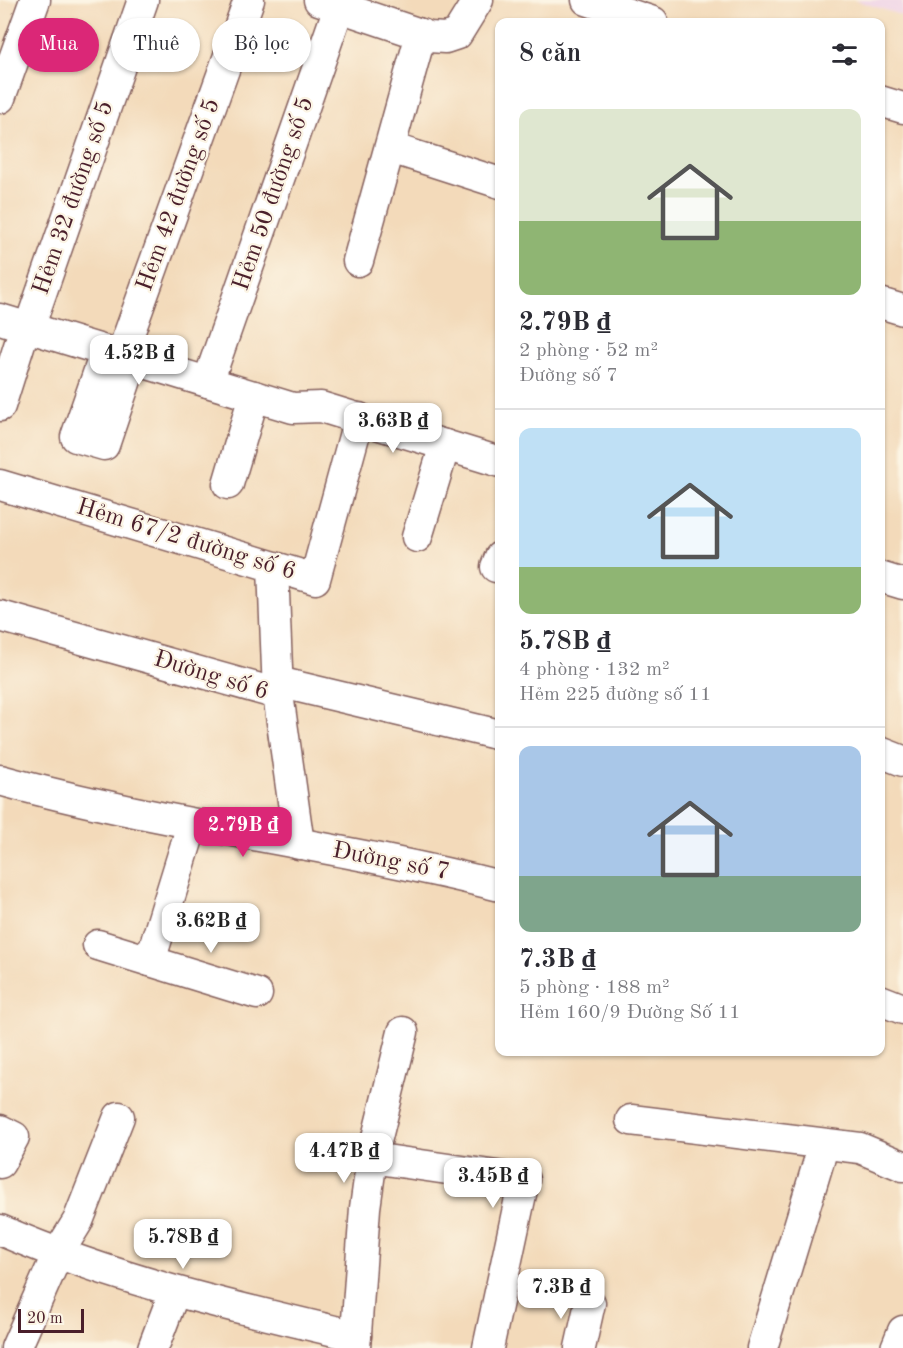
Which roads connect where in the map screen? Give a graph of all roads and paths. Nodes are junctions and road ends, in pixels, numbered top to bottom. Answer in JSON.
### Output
{"nodes":[{"id":1,"x":35,"y":0,"type":"edge"},
{"id":2,"x":142,"y":0,"type":"edge"},
{"id":3,"x":249,"y":0,"type":"edge"},
{"id":4,"x":478,"y":0,"type":"edge"},
{"id":5,"x":587,"y":0,"type":"edge"},
{"id":6,"x":329,"y":3,"type":"edge"},
{"id":7,"x":378,"y":9,"type":"edge"},
{"id":8,"x":641,"y":18,"type":"edge"},
{"id":9,"x":421,"y":34,"type":"junction"},
{"id":10,"x":0,"y":98,"type":"edge"},
{"id":11,"x":885,"y":103,"type":"edge"},
{"id":12,"x":903,"y":108,"type":"edge"},
{"id":13,"x":391,"y":148,"type":"junction"},
{"id":14,"x":495,"y":181,"type":"edge"},
{"id":15,"x":358,"y":261,"type":"dead end"},
{"id":16,"x":885,"y":305,"type":"edge"},
{"id":17,"x":903,"y":310,"type":"edge"},
{"id":18,"x":18,"y":325,"type":"edge"},
{"id":19,"x":120,"y":355,"type":"junction"},
{"id":20,"x":208,"y":382,"type":"junction"},
{"id":21,"x":254,"y":396,"type":"junction"},
{"id":22,"x":0,"y":406,"type":"edge"},
{"id":23,"x":360,"y":418,"type":"junction"},
{"id":24,"x":445,"y":445,"type":"junction"},
{"id":25,"x":495,"y":460,"type":"edge"},
{"id":26,"x":228,"y":484,"type":"dead end"},
{"id":27,"x":0,"y":485,"type":"edge"},
{"id":28,"x":417,"y":537,"type":"dead end"},
{"id":29,"x":273,"y":567,"type":"junction"},
{"id":30,"x":885,"y":579,"type":"edge"},
{"id":31,"x":903,"y":584,"type":"edge"},
{"id":32,"x":0,"y":616,"type":"edge"},
{"id":33,"x":278,"y":688,"type":"junction"},
{"id":34,"x":495,"y":734,"type":"edge"},
{"id":35,"x":885,"y":754,"type":"edge"},
{"id":36,"x":903,"y":760,"type":"edge"},
{"id":37,"x":0,"y":780,"type":"edge"},
{"id":38,"x":192,"y":825,"type":"junction"},
{"id":39,"x":298,"y":844,"type":"junction"},
{"id":40,"x":495,"y":885,"type":"edge"},
{"id":41,"x":98,"y":945,"type":"dead end"},
{"id":42,"x":150,"y":961,"type":"junction"},
{"id":43,"x":257,"y":994,"type":"dead end"},
{"id":44,"x":885,"y":1002,"type":"edge"},
{"id":45,"x":903,"y":1009,"type":"edge"},
{"id":46,"x":403,"y":1032,"type":"dead end"},
{"id":47,"x":119,"y":1117,"type":"dead end"},
{"id":48,"x":631,"y":1120,"type":"dead end"},
{"id":49,"x":0,"y":1130,"type":"edge"},
{"id":50,"x":824,"y":1144,"type":"junction"},
{"id":51,"x":372,"y":1158,"type":"junction"},
{"id":52,"x":0,"y":1163,"type":"edge"},
{"id":53,"x":903,"y":1166,"type":"edge"},
{"id":54,"x":0,"y":1230,"type":"edge"},
{"id":55,"x":57,"y":1255,"type":"junction"},
{"id":56,"x":174,"y":1293,"type":"junction"},
{"id":57,"x":590,"y":1303,"type":"dead end"},
{"id":58,"x":903,"y":1332,"type":"edge"},
{"id":59,"x":356,"y":1342,"type":"edge"},
{"id":60,"x":16,"y":1348,"type":"edge"},
{"id":61,"x":153,"y":1348,"type":"edge"},
{"id":62,"x":488,"y":1348,"type":"edge"},
{"id":63,"x":580,"y":1348,"type":"edge"},
{"id":64,"x":762,"y":1348,"type":"edge"},
{"id":65,"x":896,"y":1348,"type":"edge"}],
"edges":[{"from":1,"to":10,"type":"street"},
{"from":2,"to":18,"type":"street","name":"Hẻm 32 đường số 5"},
{"from":3,"to":19,"type":"street","name":"Hẻm 42 đường số 5"},
{"from":4,"to":9,"type":"street"},
{"from":5,"to":8,"type":"street"},
{"from":6,"to":7,"type":"street"},
{"from":6,"to":20,"type":"street","name":"Hẻm 50 đường số 5"},
{"from":7,"to":9,"type":"street"},
{"from":9,"to":13,"type":"street"},
{"from":11,"to":12,"type":"street"},
{"from":13,"to":14,"type":"street"},
{"from":13,"to":15,"type":"street"},
{"from":16,"to":17,"type":"street"},
{"from":18,"to":19,"type":"street"},
{"from":18,"to":22,"type":"street","name":"Hẻm 32 đường số 5"},
{"from":19,"to":20,"type":"street"},
{"from":20,"to":21,"type":"street"},
{"from":21,"to":23,"type":"street"},
{"from":21,"to":26,"type":"street"},
{"from":23,"to":24,"type":"street"},
{"from":23,"to":29,"type":"street","name":"Hẻm 67/2 đường số 6"},
{"from":24,"to":25,"type":"street"},
{"from":24,"to":28,"type":"street"},
{"from":27,"to":29,"type":"street","name":"Hẻm 67/2 đường số 6"},
{"from":29,"to":33,"type":"street"},
{"from":30,"to":31,"type":"street"},
{"from":32,"to":33,"type":"street","name":"Đường số 6"},
{"from":33,"to":34,"type":"street","name":"Đường số 6"},
{"from":33,"to":39,"type":"street","name":"Đường số 6"},
{"from":35,"to":36,"type":"street"},
{"from":37,"to":38,"type":"street","name":"Đường số 7"},
{"from":38,"to":39,"type":"street","name":"Đường số 7"},
{"from":38,"to":42,"type":"street"},
{"from":39,"to":40,"type":"street","name":"Đường số 7"},
{"from":41,"to":42,"type":"street"},
{"from":42,"to":43,"type":"street"},
{"from":44,"to":45,"type":"street"},
{"from":46,"to":51,"type":"street"},
{"from":47,"to":55,"type":"street"},
{"from":48,"to":50,"type":"street"},
{"from":49,"to":52,"type":"street"},
{"from":50,"to":53,"type":"street"},
{"from":50,"to":64,"type":"street"},
{"from":51,"to":59,"type":"street"},
{"from":51,"to":62,"type":"street"},
{"from":54,"to":55,"type":"street"},
{"from":55,"to":56,"type":"street"},
{"from":55,"to":60,"type":"street"},
{"from":56,"to":59,"type":"street"},
{"from":56,"to":61,"type":"street"},
{"from":57,"to":63,"type":"street"},
{"from":58,"to":65,"type":"street"}]}
